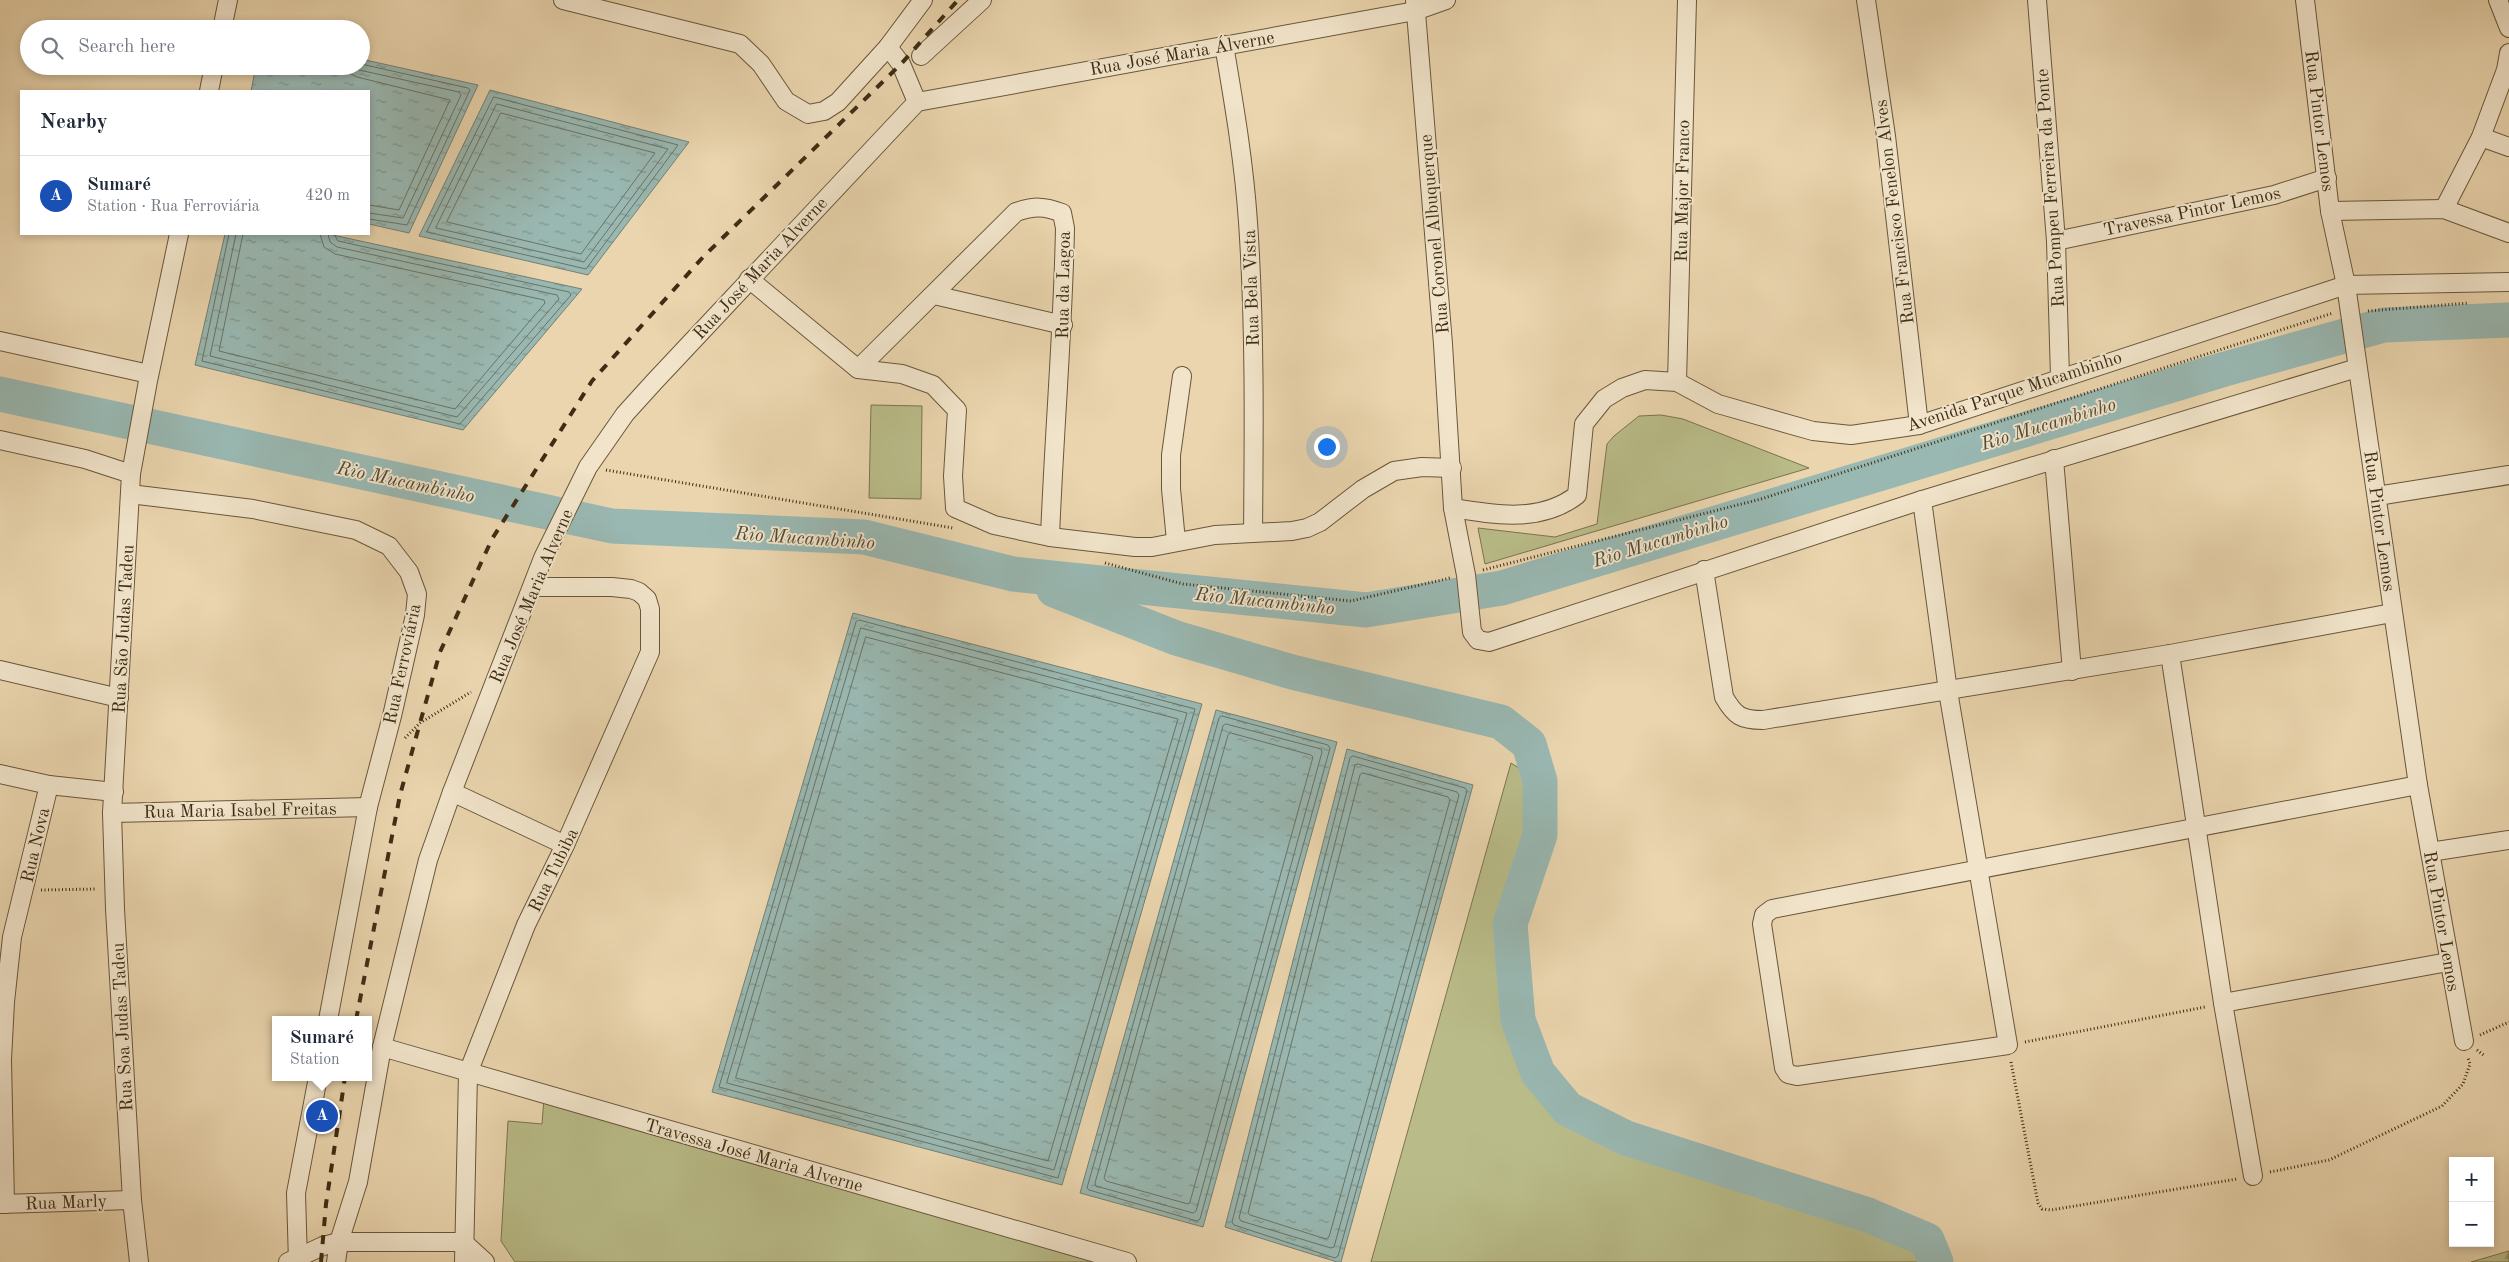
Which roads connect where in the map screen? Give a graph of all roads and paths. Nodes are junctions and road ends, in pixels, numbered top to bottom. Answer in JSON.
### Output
{"nodes":[{"id":1,"x":228,"y":0,"type":"edge"},
{"id":2,"x":564,"y":0,"type":"edge"},
{"id":3,"x":923,"y":0,"type":"edge"},
{"id":4,"x":982,"y":0,"type":"edge"},
{"id":5,"x":1446,"y":0,"type":"edge"},
{"id":6,"x":1687,"y":0,"type":"edge"},
{"id":7,"x":1866,"y":0,"type":"edge"},
{"id":8,"x":2037,"y":0,"type":"edge"},
{"id":9,"x":2304,"y":0,"type":"edge"},
{"id":10,"x":2498,"y":0,"type":"edge"},
{"id":11,"x":1415,"y":6,"type":"edge"},
{"id":12,"x":224,"y":20,"type":"edge"},
{"id":13,"x":2509,"y":28,"type":"edge"},
{"id":14,"x":1224,"y":45,"type":"junction"},
{"id":15,"x":888,"y":47,"type":"junction"},
{"id":16,"x":2509,"y":54,"type":"edge"},
{"id":17,"x":921,"y":56,"type":"dead end"},
{"id":18,"x":212,"y":75,"type":"edge"},
{"id":19,"x":209,"y":90,"type":"edge"},
{"id":20,"x":917,"y":102,"type":"junction"},
{"id":21,"x":2481,"y":137,"type":"junction"},
{"id":22,"x":2509,"y":147,"type":"edge"},
{"id":23,"x":2327,"y":178,"type":"junction"},
{"id":24,"x":2444,"y":209,"type":"junction"},
{"id":25,"x":2330,"y":211,"type":"junction"},
{"id":26,"x":2509,"y":233,"type":"edge"},
{"id":27,"x":179,"y":235,"type":"edge"},
{"id":28,"x":2056,"y":241,"type":"junction"},
{"id":29,"x":749,"y":279,"type":"junction"},
{"id":30,"x":2509,"y":282,"type":"edge"},
{"id":31,"x":2346,"y":285,"type":"junction"},
{"id":32,"x":934,"y":295,"type":"junction"},
{"id":33,"x":2471,"y":303,"type":"dead end"},
{"id":34,"x":2340,"y":313,"type":"junction"},
{"id":35,"x":1063,"y":325,"type":"junction"},
{"id":36,"x":0,"y":341,"type":"edge"},
{"id":37,"x":2356,"y":362,"type":"junction"},
{"id":38,"x":858,"y":369,"type":"junction"},
{"id":39,"x":1182,"y":376,"type":"dead end"},
{"id":40,"x":2060,"y":377,"type":"junction"},
{"id":41,"x":149,"y":378,"type":"junction"},
{"id":42,"x":1677,"y":382,"type":"junction"},
{"id":43,"x":1919,"y":425,"type":"junction"},
{"id":44,"x":0,"y":440,"type":"edge"},
{"id":45,"x":2054,"y":459,"type":"junction"},
{"id":46,"x":1452,"y":468,"type":"junction"},
{"id":47,"x":132,"y":470,"type":"junction"},
{"id":48,"x":2509,"y":475,"type":"edge"},
{"id":49,"x":130,"y":494,"type":"junction"},
{"id":50,"x":2377,"y":496,"type":"junction"},
{"id":51,"x":1922,"y":500,"type":"junction"},
{"id":52,"x":1453,"y":508,"type":"junction"},
{"id":53,"x":1253,"y":533,"type":"junction"},
{"id":54,"x":1050,"y":537,"type":"junction"},
{"id":55,"x":1176,"y":541,"type":"junction"},
{"id":56,"x":1704,"y":570,"type":"junction"},
{"id":57,"x":532,"y":587,"type":"junction"},
{"id":58,"x":2392,"y":613,"type":"junction"},
{"id":59,"x":2170,"y":654,"type":"junction"},
{"id":60,"x":0,"y":670,"type":"edge"},
{"id":61,"x":2072,"y":671,"type":"junction"},
{"id":62,"x":495,"y":676,"type":"junction"},
{"id":63,"x":1948,"y":691,"type":"junction"},
{"id":64,"x":119,"y":698,"type":"junction"},
{"id":65,"x":380,"y":764,"type":"junction"},
{"id":66,"x":0,"y":774,"type":"edge"},
{"id":67,"x":49,"y":785,"type":"junction"},
{"id":68,"x":2418,"y":785,"type":"junction"},
{"id":69,"x":114,"y":792,"type":"junction"},
{"id":70,"x":452,"y":792,"type":"junction"},
{"id":71,"x":368,"y":807,"type":"junction"},
{"id":72,"x":112,"y":813,"type":"junction"},
{"id":73,"x":2196,"y":828,"type":"junction"},
{"id":74,"x":2509,"y":840,"type":"edge"},
{"id":75,"x":565,"y":845,"type":"junction"},
{"id":76,"x":2430,"y":852,"type":"junction"},
{"id":77,"x":1980,"y":871,"type":"junction"},
{"id":78,"x":115,"y":889,"type":"junction"},
{"id":79,"x":24,"y":890,"type":"junction"},
{"id":80,"x":2448,"y":962,"type":"junction"},
{"id":81,"x":2223,"y":1003,"type":"junction"},
{"id":82,"x":329,"y":1016,"type":"edge"},
{"id":83,"x":2464,"y":1041,"type":"dead end"},
{"id":84,"x":2008,"y":1045,"type":"junction"},
{"id":85,"x":382,"y":1047,"type":"junction"},
{"id":86,"x":468,"y":1073,"type":"junction"},
{"id":87,"x":317,"y":1081,"type":"edge"},
{"id":88,"x":2254,"y":1176,"type":"dead end"},
{"id":89,"x":132,"y":1200,"type":"junction"},
{"id":90,"x":3,"y":1204,"type":"edge"},
{"id":91,"x":339,"y":1242,"type":"junction"},
{"id":92,"x":463,"y":1242,"type":"junction"},
{"id":93,"x":295,"y":1260,"type":"edge"},
{"id":94,"x":139,"y":1262,"type":"edge"},
{"id":95,"x":336,"y":1262,"type":"edge"},
{"id":96,"x":464,"y":1262,"type":"edge"},
{"id":97,"x":485,"y":1262,"type":"edge"},
{"id":98,"x":1127,"y":1262,"type":"edge"}],
"edges":[{"from":1,"to":12,"type":"street"},
{"from":2,"to":15,"type":"street"},
{"from":3,"to":15,"type":"street"},
{"from":4,"to":17,"type":"street"},
{"from":5,"to":11,"type":"street","name":"Rua José Maria Álverne"},
{"from":6,"to":42,"type":"street","name":"Rua Major Franco"},
{"from":7,"to":43,"type":"street","name":"Rua Francisco Fenelon Alves"},
{"from":8,"to":28,"type":"street","name":"Rua Pompeu Ferreira da Ponte"},
{"from":9,"to":23,"type":"street","name":"Rua Pintor Lemos"},
{"from":10,"to":13,"type":"street"},
{"from":11,"to":14,"type":"street","name":"Rua José Maria Álverne"},
{"from":11,"to":46,"type":"street","name":"Rua Coronel Albuquerque"},
{"from":14,"to":20,"type":"street","name":"Rua José Maria Álverne"},
{"from":14,"to":53,"type":"street","name":"Rua Bela Vista"},
{"from":15,"to":20,"type":"street"},
{"from":16,"to":21,"type":"street"},
{"from":18,"to":19,"type":"street"},
{"from":20,"to":29,"type":"street","name":"Rua José Maria Alverne"},
{"from":21,"to":22,"type":"street"},
{"from":21,"to":24,"type":"street"},
{"from":23,"to":25,"type":"street","name":"Rua Pintor Lemos"},
{"from":23,"to":28,"type":"street","name":"Travessa Pintor Lemos"},
{"from":24,"to":25,"type":"street"},
{"from":24,"to":26,"type":"street"},
{"from":25,"to":31,"type":"street","name":"Rua Pintor Lemos"},
{"from":27,"to":41,"type":"street","name":"Rua São Judas Tadeu"},
{"from":28,"to":40,"type":"street","name":"Rua Pompeu Ferreira da Ponte"},
{"from":29,"to":38,"type":"street"},
{"from":29,"to":57,"type":"street","name":"Rua José Maria Alverne"},
{"from":30,"to":31,"type":"street","name":"Avenida Parque Mucambinho"},
{"from":31,"to":34,"type":"street","name":"Rua Pintor Lemos"},
{"from":31,"to":40,"type":"street","name":"Avenida Parque Mucambinho"},
{"from":32,"to":35,"type":"street"},
{"from":32,"to":35,"type":"street","name":"Rua da Lagoa"},
{"from":32,"to":38,"type":"street","name":"Rua da Lagoa"},
{"from":33,"to":34,"type":"path"},
{"from":34,"to":37,"type":"street","name":"Rua Pintor Lemos"},
{"from":35,"to":54,"type":"street","name":"Rua da Lagoa"},
{"from":36,"to":41,"type":"street"},
{"from":37,"to":45,"type":"street"},
{"from":37,"to":50,"type":"street","name":"Rua Pintor Lemos"},
{"from":38,"to":54,"type":"street"},
{"from":39,"to":55,"type":"street"},
{"from":40,"to":43,"type":"street","name":"Avenida Parque Mucambinho"},
{"from":41,"to":47,"type":"street","name":"Rua São Judas Tadeu"},
{"from":42,"to":43,"type":"street","name":"Avenida Parque Mucambinho"},
{"from":42,"to":52,"type":"street","name":"Avenida Parque Mucambinho"},
{"from":44,"to":47,"type":"street"},
{"from":45,"to":51,"type":"street"},
{"from":45,"to":61,"type":"street"},
{"from":46,"to":52,"type":"street","name":"Rua Coronel Albuquerque"},
{"from":46,"to":53,"type":"street"},
{"from":47,"to":49,"type":"street","name":"Rua São Judas Tadeu"},
{"from":48,"to":50,"type":"street"},
{"from":49,"to":64,"type":"street","name":"Rua São Judas Tadeu"},
{"from":49,"to":65,"type":"street","name":"Rua Ferroviária"},
{"from":50,"to":58,"type":"street","name":"Rua Pintor Lemos"},
{"from":51,"to":56,"type":"street"},
{"from":51,"to":63,"type":"street"},
{"from":52,"to":56,"type":"street","name":"Rua Coronel Albuquerque"},
{"from":53,"to":55,"type":"street"},
{"from":54,"to":55,"type":"street"},
{"from":56,"to":63,"type":"street"},
{"from":57,"to":62,"type":"street","name":"Rua José Maria Alverne"},
{"from":57,"to":75,"type":"street","name":"Rua Tubiba"},
{"from":58,"to":59,"type":"street"},
{"from":58,"to":68,"type":"street","name":"Rua Pintor Lemos"},
{"from":59,"to":61,"type":"street"},
{"from":59,"to":73,"type":"street"},
{"from":60,"to":64,"type":"street"},
{"from":61,"to":63,"type":"street"},
{"from":62,"to":65,"type":"path"},
{"from":62,"to":70,"type":"street","name":"Rua José Maria Alverne"},
{"from":63,"to":77,"type":"street"},
{"from":64,"to":69,"type":"street","name":"Rua São Judas Tadeu"},
{"from":65,"to":71,"type":"street","name":"Rua Ferroviária"},
{"from":66,"to":67,"type":"street"},
{"from":67,"to":69,"type":"street"},
{"from":67,"to":79,"type":"street","name":"Rua Nova"},
{"from":68,"to":73,"type":"street"},
{"from":68,"to":76,"type":"street","name":"Rua Pintor Lemos"},
{"from":69,"to":72,"type":"street","name":"Rua Soa Judas Tadeu"},
{"from":70,"to":75,"type":"street"},
{"from":70,"to":85,"type":"street","name":"Rua José Maria Alverne"},
{"from":71,"to":72,"type":"street","name":"Rua Maria Isabel Freitas"},
{"from":71,"to":82,"type":"street","name":"Rua Ferroviária"},
{"from":72,"to":78,"type":"street","name":"Rua Soa Judas Tadeu"},
{"from":73,"to":77,"type":"street"},
{"from":73,"to":81,"type":"street"},
{"from":74,"to":76,"type":"street"},
{"from":75,"to":86,"type":"street","name":"Rua Tubiba"},
{"from":76,"to":80,"type":"street","name":"Rua Pintor Lemos"},
{"from":77,"to":84,"type":"street"},
{"from":77,"to":84,"type":"street"},
{"from":78,"to":79,"type":"path"},
{"from":78,"to":89,"type":"street","name":"Rua Soa Judas Tadeu"},
{"from":79,"to":90,"type":"street","name":"Rua Nova"},
{"from":80,"to":81,"type":"street"},
{"from":80,"to":83,"type":"street","name":"Rua Pintor Lemos"},
{"from":81,"to":84,"type":"path"},
{"from":81,"to":88,"type":"street"},
{"from":85,"to":86,"type":"street","name":"Travessa José Maria Alverne"},
{"from":85,"to":91,"type":"street","name":"Rua José Maria Alverne"},
{"from":86,"to":92,"type":"street","name":"Rua Tubiba"},
{"from":86,"to":98,"type":"street","name":"Travessa José Maria Alverne"},
{"from":87,"to":93,"type":"street"},
{"from":89,"to":90,"type":"street","name":"Rua Marly"},
{"from":89,"to":94,"type":"street","name":"Rua Soa Judas Tadeu"},
{"from":91,"to":92,"type":"street"},
{"from":91,"to":93,"type":"street"},
{"from":91,"to":95,"type":"street","name":"Rua José Maria Alverne"},
{"from":92,"to":96,"type":"street","name":"Rua Tubiba"},
{"from":92,"to":97,"type":"street"}]}
